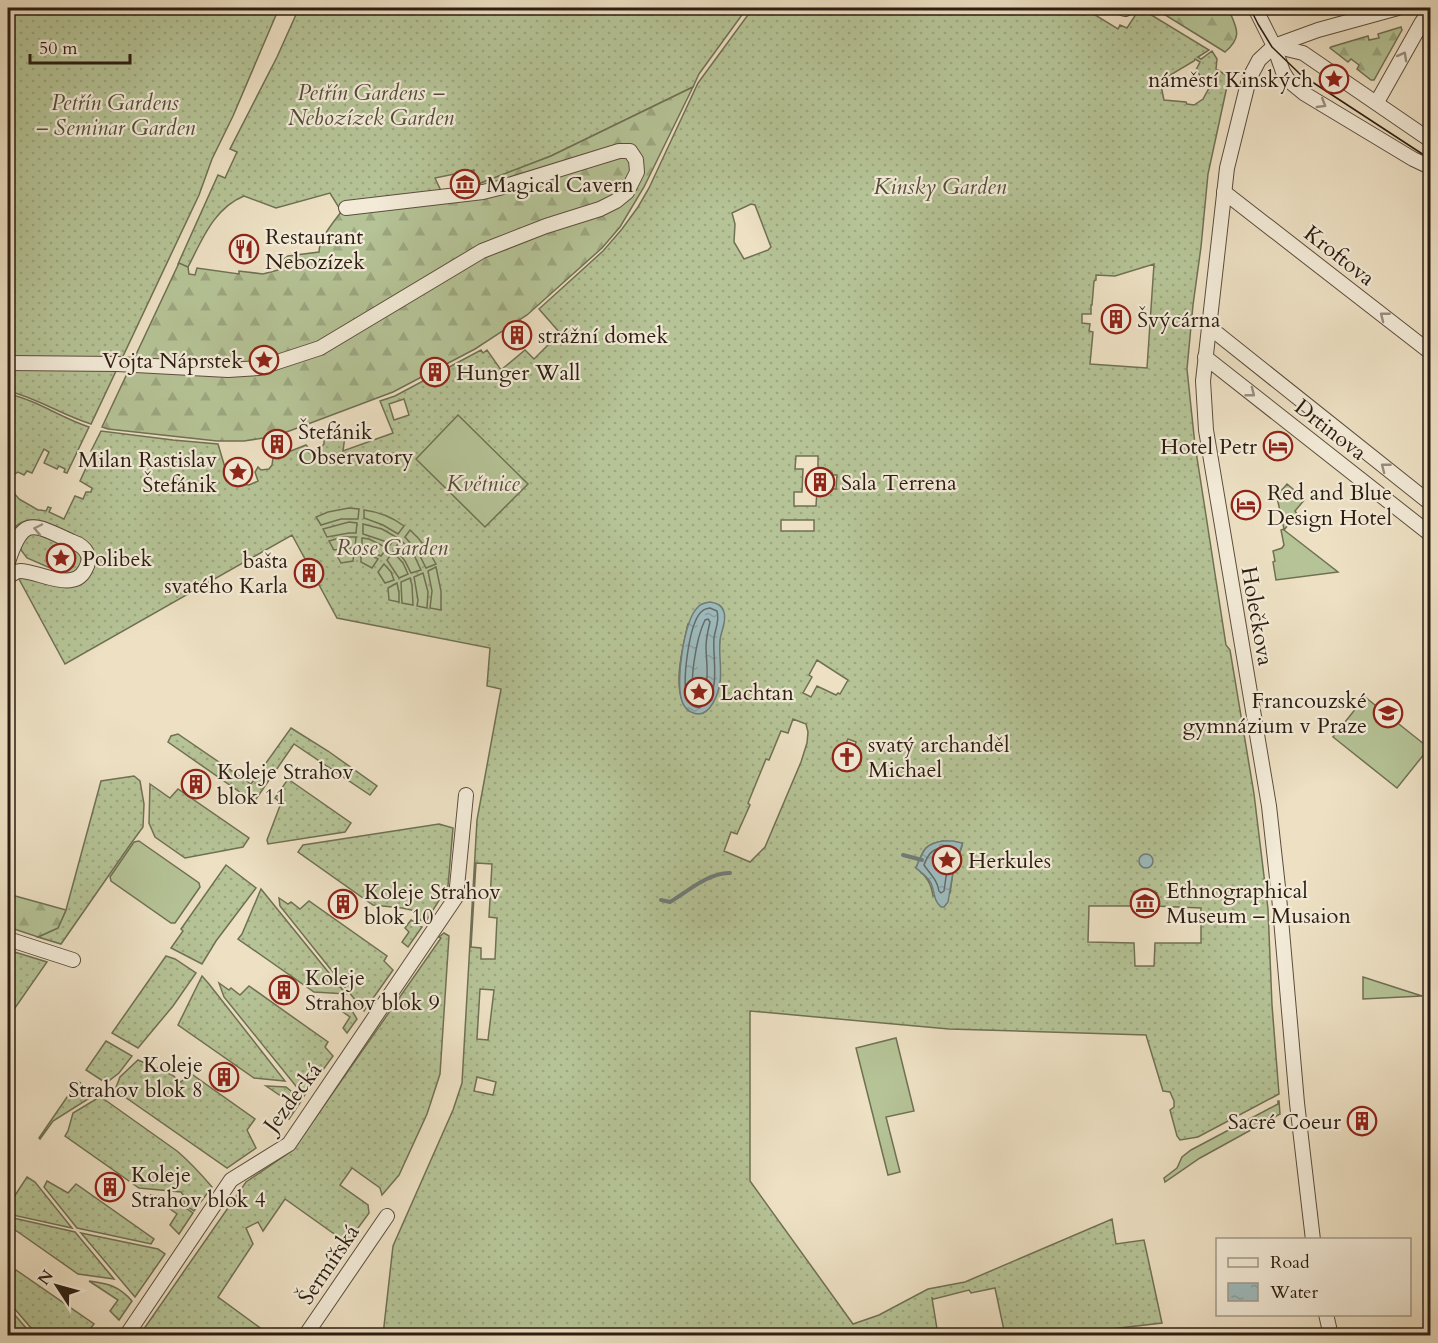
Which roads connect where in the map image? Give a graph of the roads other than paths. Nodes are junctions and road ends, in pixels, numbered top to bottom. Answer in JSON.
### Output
{"nodes":[{"id":1,"x":1255,"y":8,"type":"edge"},
{"id":2,"x":1398,"y":8,"type":"edge"},
{"id":3,"x":1431,"y":11,"type":"edge"},
{"id":4,"x":1274,"y":46,"type":"junction"},
{"id":5,"x":1377,"y":102,"type":"junction"},
{"id":6,"x":1431,"y":140,"type":"edge"},
{"id":7,"x":1431,"y":167,"type":"edge"},
{"id":8,"x":1224,"y":192,"type":"junction"},
{"id":9,"x":346,"y":208,"type":"dead end"},
{"id":10,"x":1209,"y":327,"type":"junction"},
{"id":11,"x":1431,"y":352,"type":"edge"},
{"id":12,"x":1205,"y":357,"type":"junction"},
{"id":13,"x":8,"y":363,"type":"edge"},
{"id":14,"x":1431,"y":503,"type":"edge"},
{"id":15,"x":1429,"y":530,"type":"edge"},
{"id":16,"x":8,"y":562,"type":"edge"},
{"id":17,"x":8,"y":577,"type":"edge"},
{"id":18,"x":466,"y":795,"type":"dead end"},
{"id":19,"x":8,"y":939,"type":"edge"},
{"id":20,"x":73,"y":960,"type":"dead end"},
{"id":21,"x":387,"y":1216,"type":"dead end"},
{"id":22,"x":1313,"y":1238,"type":"edge"},
{"id":23,"x":1326,"y":1316,"type":"edge"},
{"id":24,"x":126,"y":1335,"type":"edge"},
{"id":25,"x":305,"y":1335,"type":"edge"},
{"id":26,"x":1331,"y":1335,"type":"edge"}],
"edges":[{"from":1,"to":4,"type":"street"},
{"from":2,"to":4,"type":"street"},
{"from":5,"to":3,"type":"street","one_way":true},
{"from":4,"to":5,"type":"street"},
{"from":4,"to":7,"type":"street","one_way":true},
{"from":4,"to":8,"type":"street","name":"Holečkova"},
{"from":5,"to":6,"type":"street"},
{"from":8,"to":10,"type":"street","name":"Holečkova"},
{"from":11,"to":8,"type":"street","name":"Kroftova","one_way":true},
{"from":9,"to":13,"type":"street"},
{"from":10,"to":12,"type":"street","name":"Holečkova"},
{"from":14,"to":10,"type":"street","name":"Drtinova","one_way":true},
{"from":12,"to":15,"type":"street","name":"Drtinova","one_way":true},
{"from":12,"to":22,"type":"street","name":"Holečkova"},
{"from":17,"to":16,"type":"street","one_way":true},
{"from":18,"to":24,"type":"street","name":"Jezdecká"},
{"from":19,"to":20,"type":"street"},
{"from":21,"to":25,"type":"street","name":"Šermířská"},
{"from":23,"to":26,"type":"street"}]}
